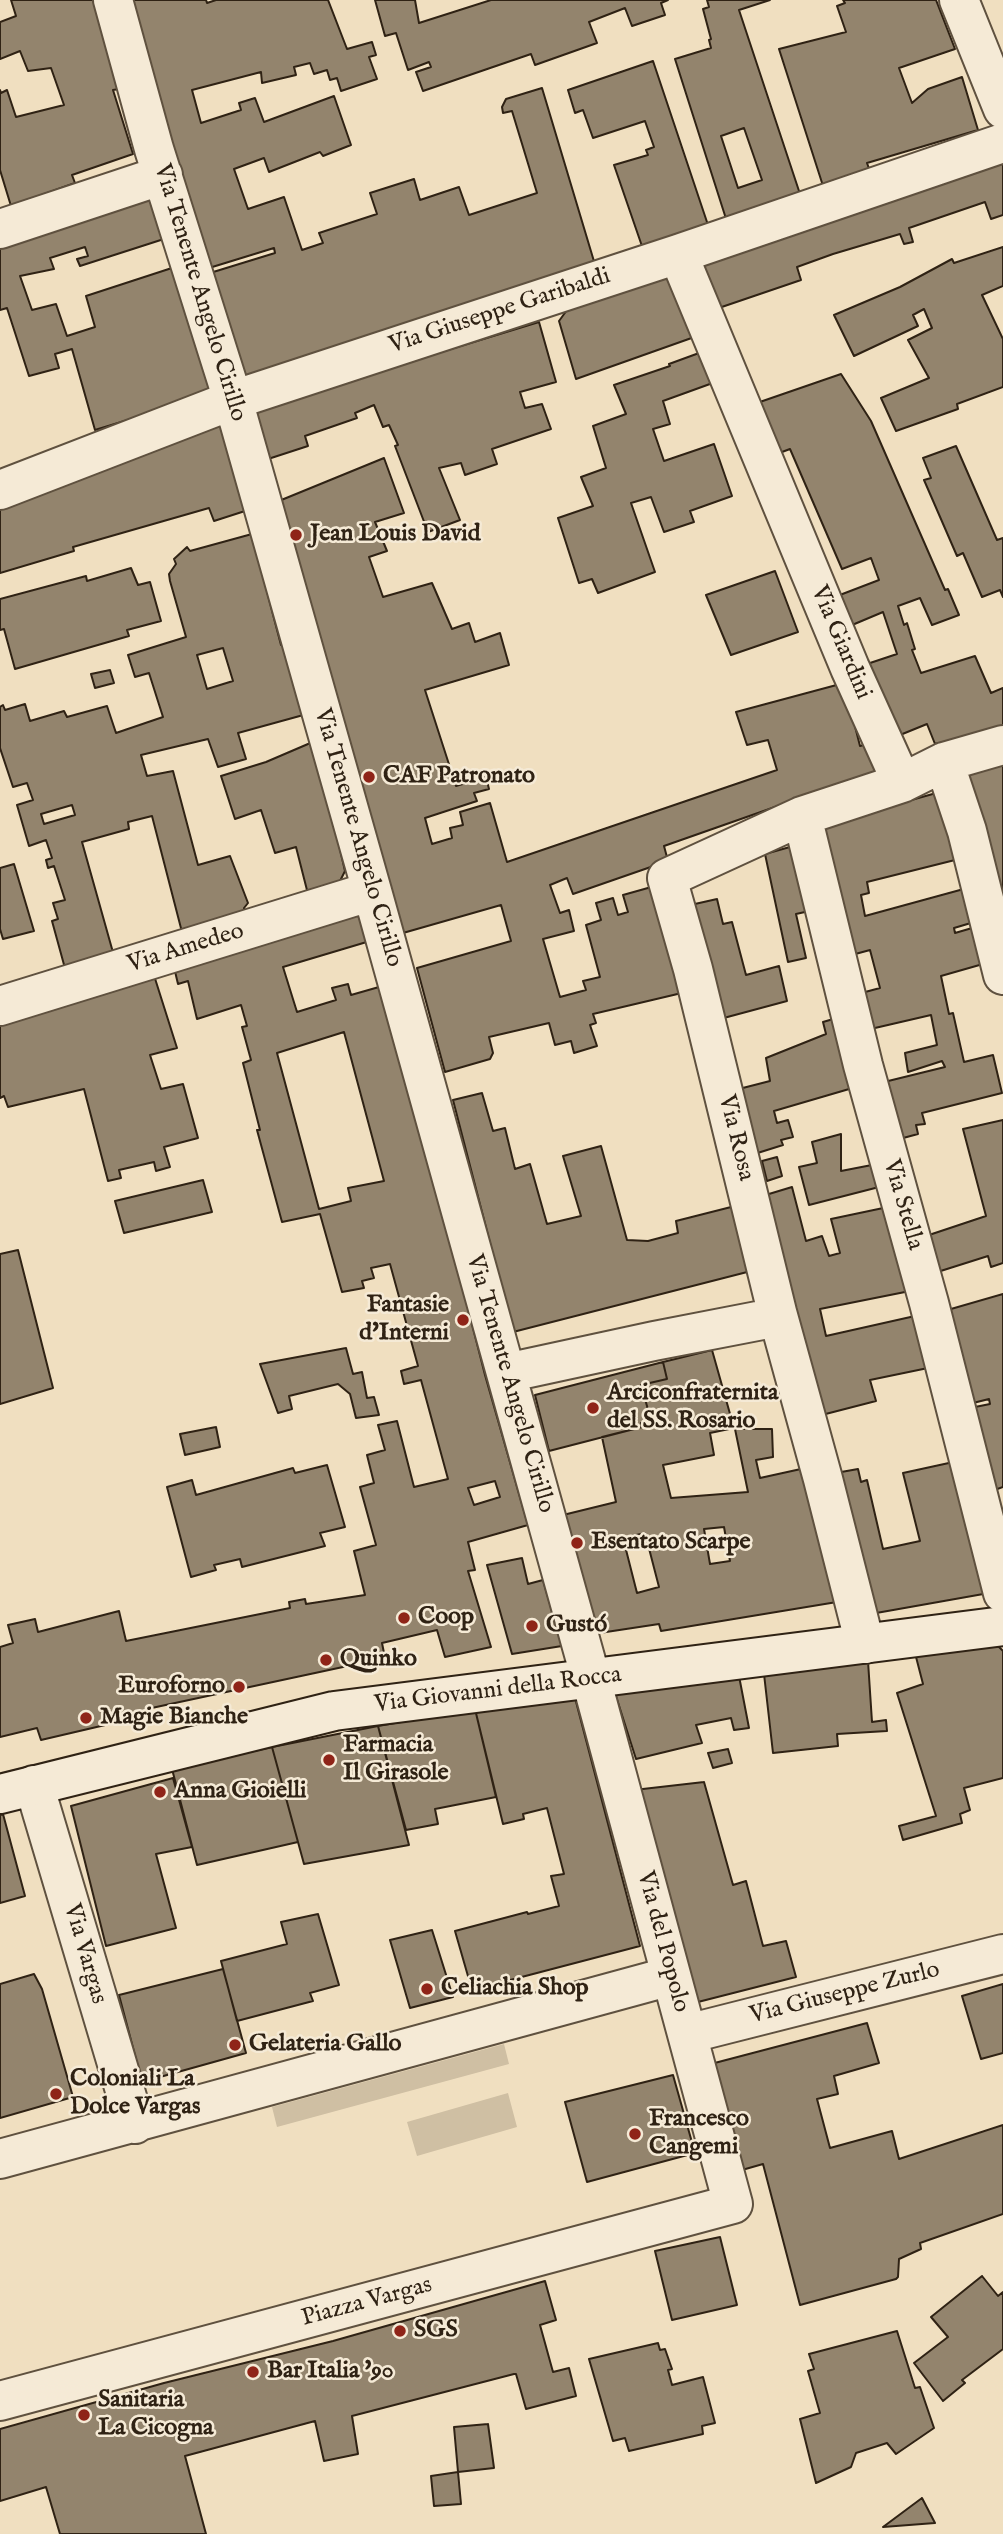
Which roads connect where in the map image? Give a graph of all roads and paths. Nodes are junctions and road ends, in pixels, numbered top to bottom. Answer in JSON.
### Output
{"nodes":[{"id":1,"x":113,"y":0,"type":"edge"},
{"id":2,"x":959,"y":0,"type":"edge"},
{"id":3,"x":1003,"y":109,"type":"edge"},
{"id":4,"x":1003,"y":143,"type":"edge"},
{"id":5,"x":163,"y":175,"type":"junction"},
{"id":6,"x":0,"y":229,"type":"edge"},
{"id":7,"x":678,"y":254,"type":"junction"},
{"id":8,"x":233,"y":400,"type":"junction"},
{"id":9,"x":0,"y":490,"type":"edge"},
{"id":10,"x":1003,"y":745,"type":"edge"},
{"id":11,"x":944,"y":762,"type":"junction"},
{"id":12,"x":902,"y":783,"type":"junction"},
{"id":13,"x":802,"y":817,"type":"junction"},
{"id":14,"x":373,"y":891,"type":"junction"},
{"id":15,"x":1003,"y":975,"type":"edge"},
{"id":16,"x":0,"y":1006,"type":"edge"},
{"id":17,"x":778,"y":1317,"type":"junction"},
{"id":18,"x":506,"y":1373,"type":"junction"},
{"id":19,"x":1002,"y":1619,"type":"edge"},
{"id":20,"x":865,"y":1644,"type":"junction"},
{"id":21,"x":591,"y":1679,"type":"junction"},
{"id":22,"x":17,"y":1790,"type":"edge"},
{"id":23,"x":1003,"y":1954,"type":"edge"},
{"id":24,"x":671,"y":1976,"type":"junction"},
{"id":25,"x":687,"y":2035,"type":"junction"},
{"id":26,"x":135,"y":2124,"type":"junction"},
{"id":27,"x":0,"y":2159,"type":"edge"},
{"id":28,"x":733,"y":2204,"type":"joint"},
{"id":29,"x":0,"y":2401,"type":"edge"}],
"edges":[{"from":1,"to":5,"type":"street","name":"Via Tenente Angelo Cirillo"},
{"from":2,"to":3,"type":"street"},
{"from":4,"to":7,"type":"street","name":"Via Giuseppe Garibaldi"},
{"from":5,"to":6,"type":"street"},
{"from":5,"to":8,"type":"street","name":"Via Tenente Angelo Cirillo"},
{"from":7,"to":8,"type":"street","name":"Via Giuseppe Garibaldi"},
{"from":7,"to":12,"type":"street","name":"Via Giardini"},
{"from":8,"to":9,"type":"street","name":"Via Giuseppe Garibaldi"},
{"from":8,"to":14,"type":"street","name":"Via Tenente Angelo Cirillo"},
{"from":10,"to":11,"type":"street"},
{"from":11,"to":12,"type":"street"},
{"from":11,"to":15,"type":"street"},
{"from":12,"to":13,"type":"street","name":"Via Rosa"},
{"from":13,"to":17,"type":"street","name":"Via Rosa"},
{"from":13,"to":19,"type":"street","name":"Via Stella"},
{"from":14,"to":16,"type":"street","name":"Via Amedeo"},
{"from":14,"to":18,"type":"street","name":"Via Tenente Angelo Cirillo"},
{"from":17,"to":18,"type":"street"},
{"from":17,"to":20,"type":"street","name":"Via Rosa"},
{"from":18,"to":21,"type":"street","name":"Via Tenente Angelo Cirillo"},
{"from":19,"to":20,"type":"street","name":"Via Giovanni della Rocca"},
{"from":20,"to":21,"type":"street","name":"Via Giovanni della Rocca"},
{"from":21,"to":22,"type":"street","name":"Via Giovanni della Rocca"},
{"from":21,"to":24,"type":"street","name":"Via del Popolo"},
{"from":22,"to":26,"type":"street","name":"Via Vargas"},
{"from":23,"to":25,"type":"street","name":"Via Giuseppe Zurlo"},
{"from":24,"to":25,"type":"street","name":"Via del Popolo"},
{"from":24,"to":26,"type":"street"},
{"from":25,"to":28,"type":"street","name":"Via del Popolo"},
{"from":26,"to":27,"type":"street"},
{"from":28,"to":29,"type":"street","name":"Piazza Vargas"}]}
